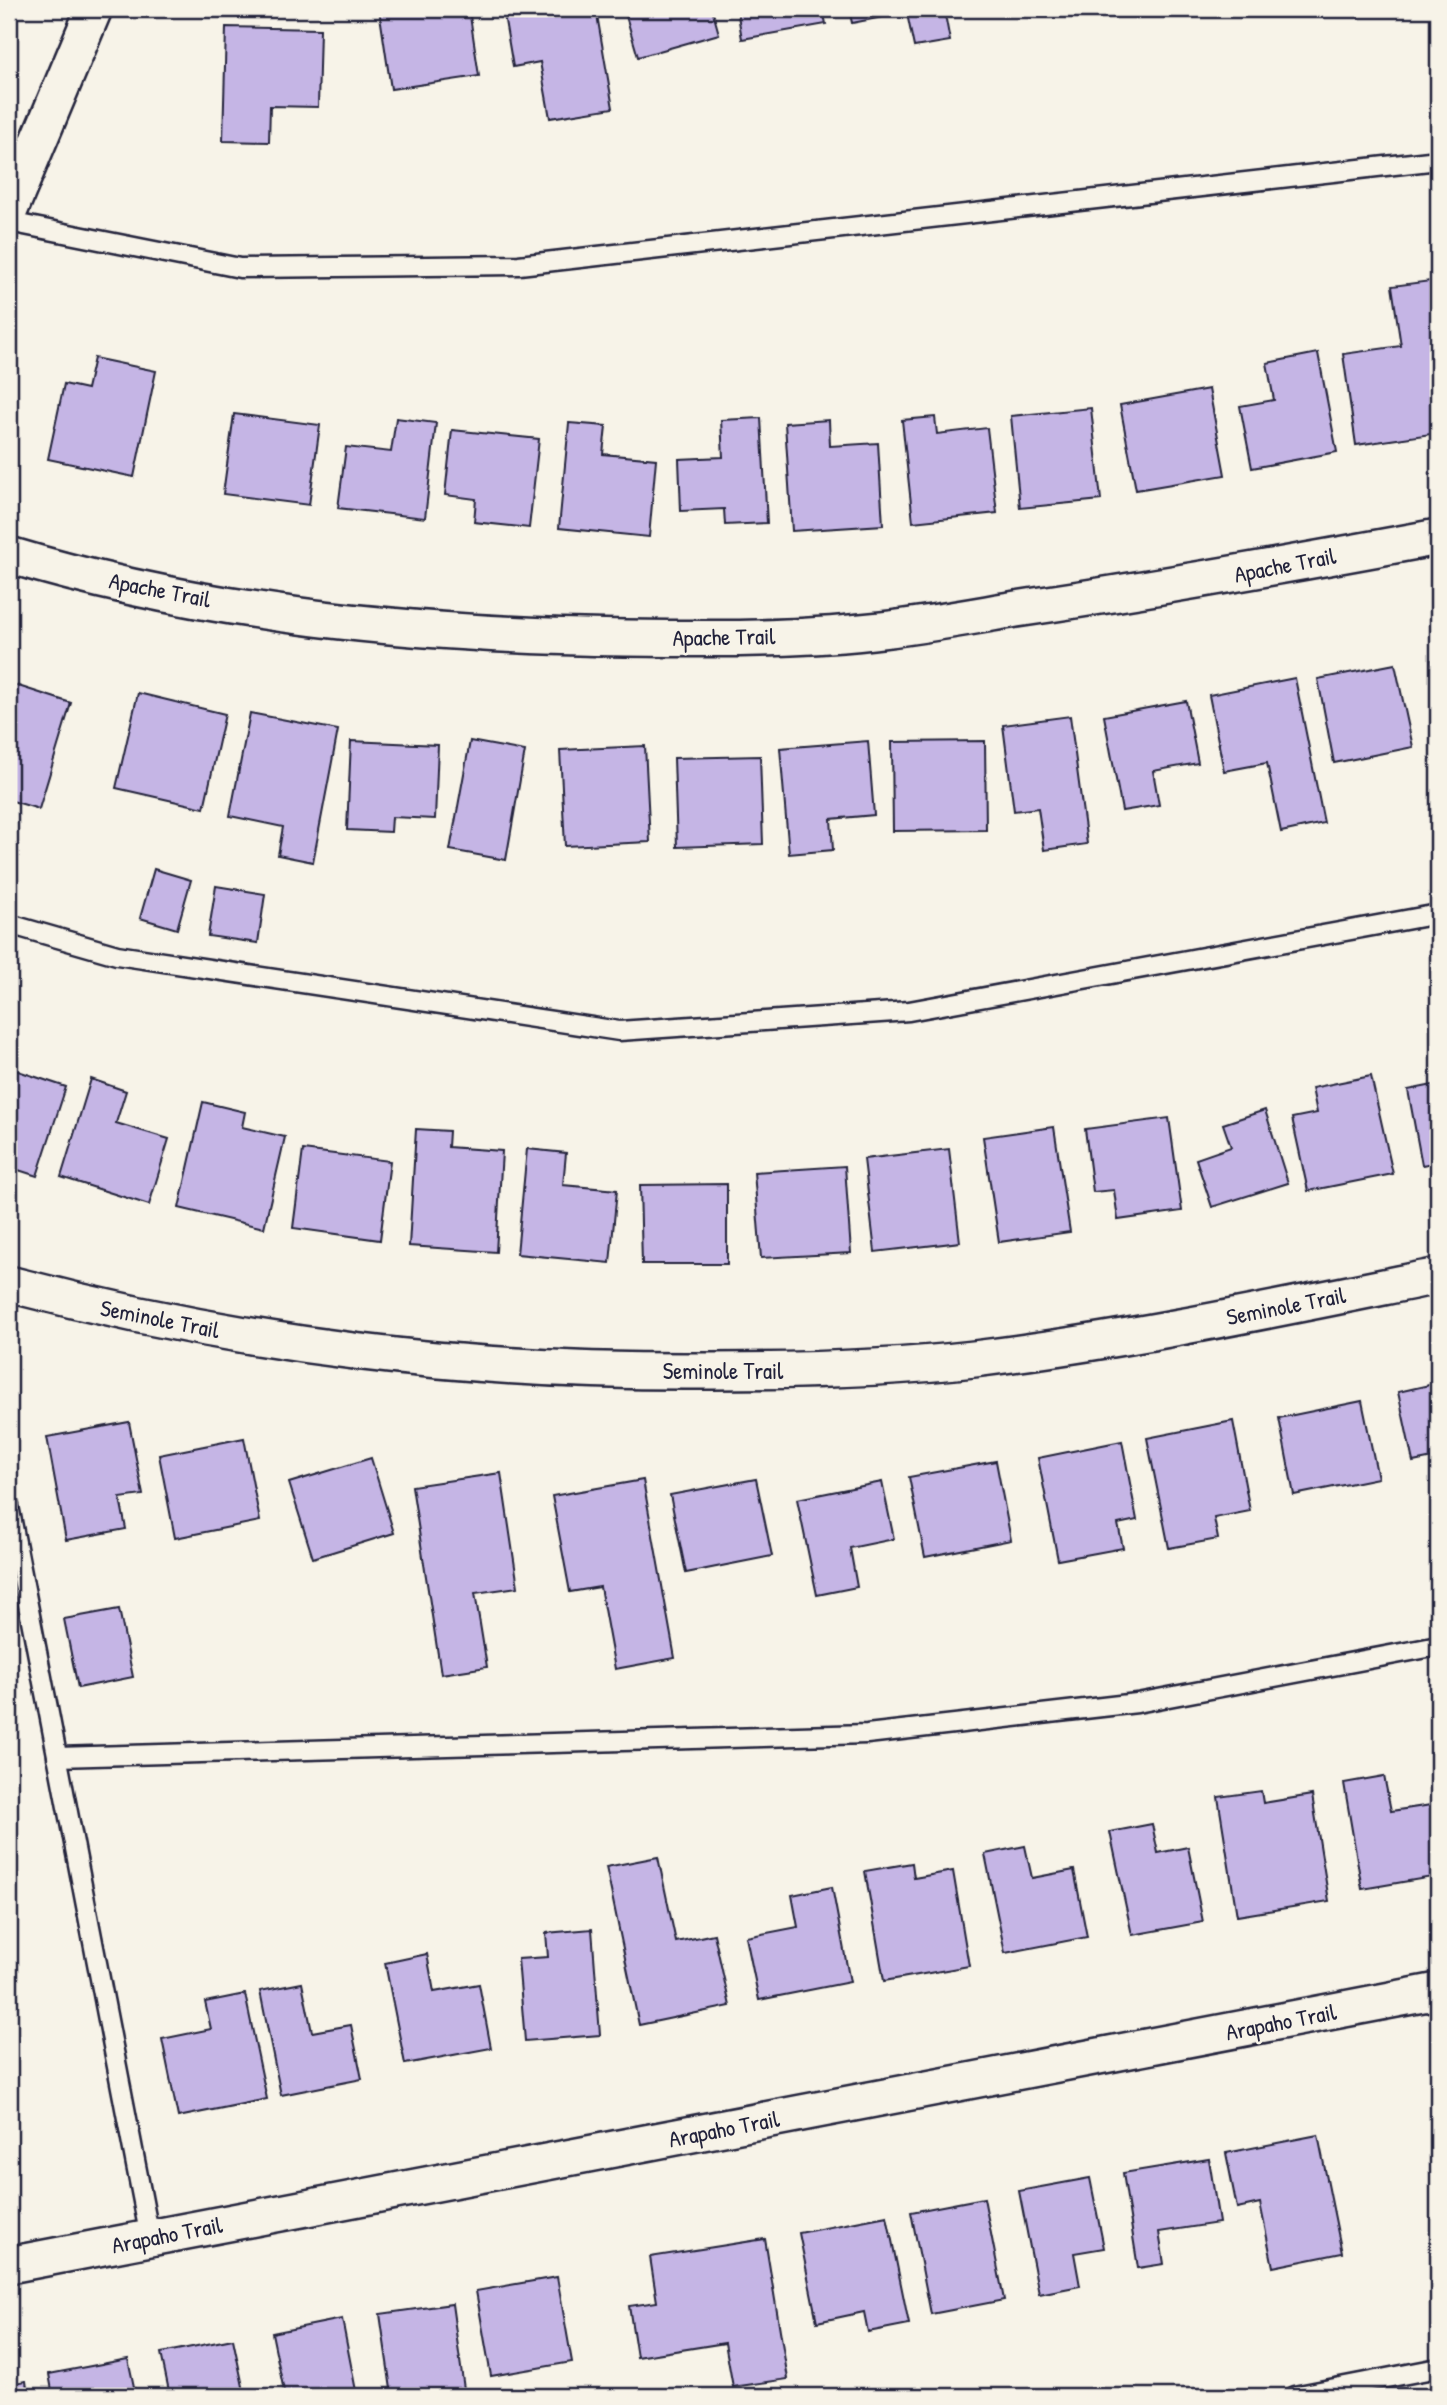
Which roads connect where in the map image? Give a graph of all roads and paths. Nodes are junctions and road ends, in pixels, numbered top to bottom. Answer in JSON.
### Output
{"nodes":[{"id":1,"x":94,"y":9,"type":"edge"},
{"id":2,"x":1438,"y":160,"type":"edge"},
{"id":3,"x":9,"y":212,"type":"edge"},
{"id":4,"x":9,"y":222,"type":"edge"},
{"id":5,"x":1438,"y":537,"type":"edge"},
{"id":6,"x":9,"y":555,"type":"edge"},
{"id":7,"x":1438,"y":915,"type":"edge"},
{"id":8,"x":9,"y":924,"type":"edge"},
{"id":9,"x":1438,"y":1276,"type":"edge"},
{"id":10,"x":9,"y":1284,"type":"edge"},
{"id":11,"x":9,"y":1506,"type":"edge"},
{"id":12,"x":1438,"y":1646,"type":"edge"},
{"id":13,"x":57,"y":1757,"type":"junction"},
{"id":14,"x":1438,"y":1991,"type":"edge"},
{"id":15,"x":150,"y":2238,"type":"junction"},
{"id":16,"x":9,"y":2265,"type":"edge"},
{"id":17,"x":1438,"y":2368,"type":"edge"},
{"id":18,"x":1294,"y":2396,"type":"edge"}],
"edges":[{"from":1,"to":3,"type":"street"},
{"from":2,"to":4,"type":"lane"},
{"from":5,"to":6,"type":"street","name":"Apache Trail"},
{"from":7,"to":8,"type":"lane"},
{"from":9,"to":10,"type":"street","name":"Seminole Trail"},
{"from":11,"to":13,"type":"lane"},
{"from":12,"to":13,"type":"lane"},
{"from":13,"to":15,"type":"lane"},
{"from":14,"to":15,"type":"street","name":"Arapaho Trail"},
{"from":15,"to":16,"type":"street","name":"Arapaho Trail"},
{"from":17,"to":18,"type":"lane"}]}
